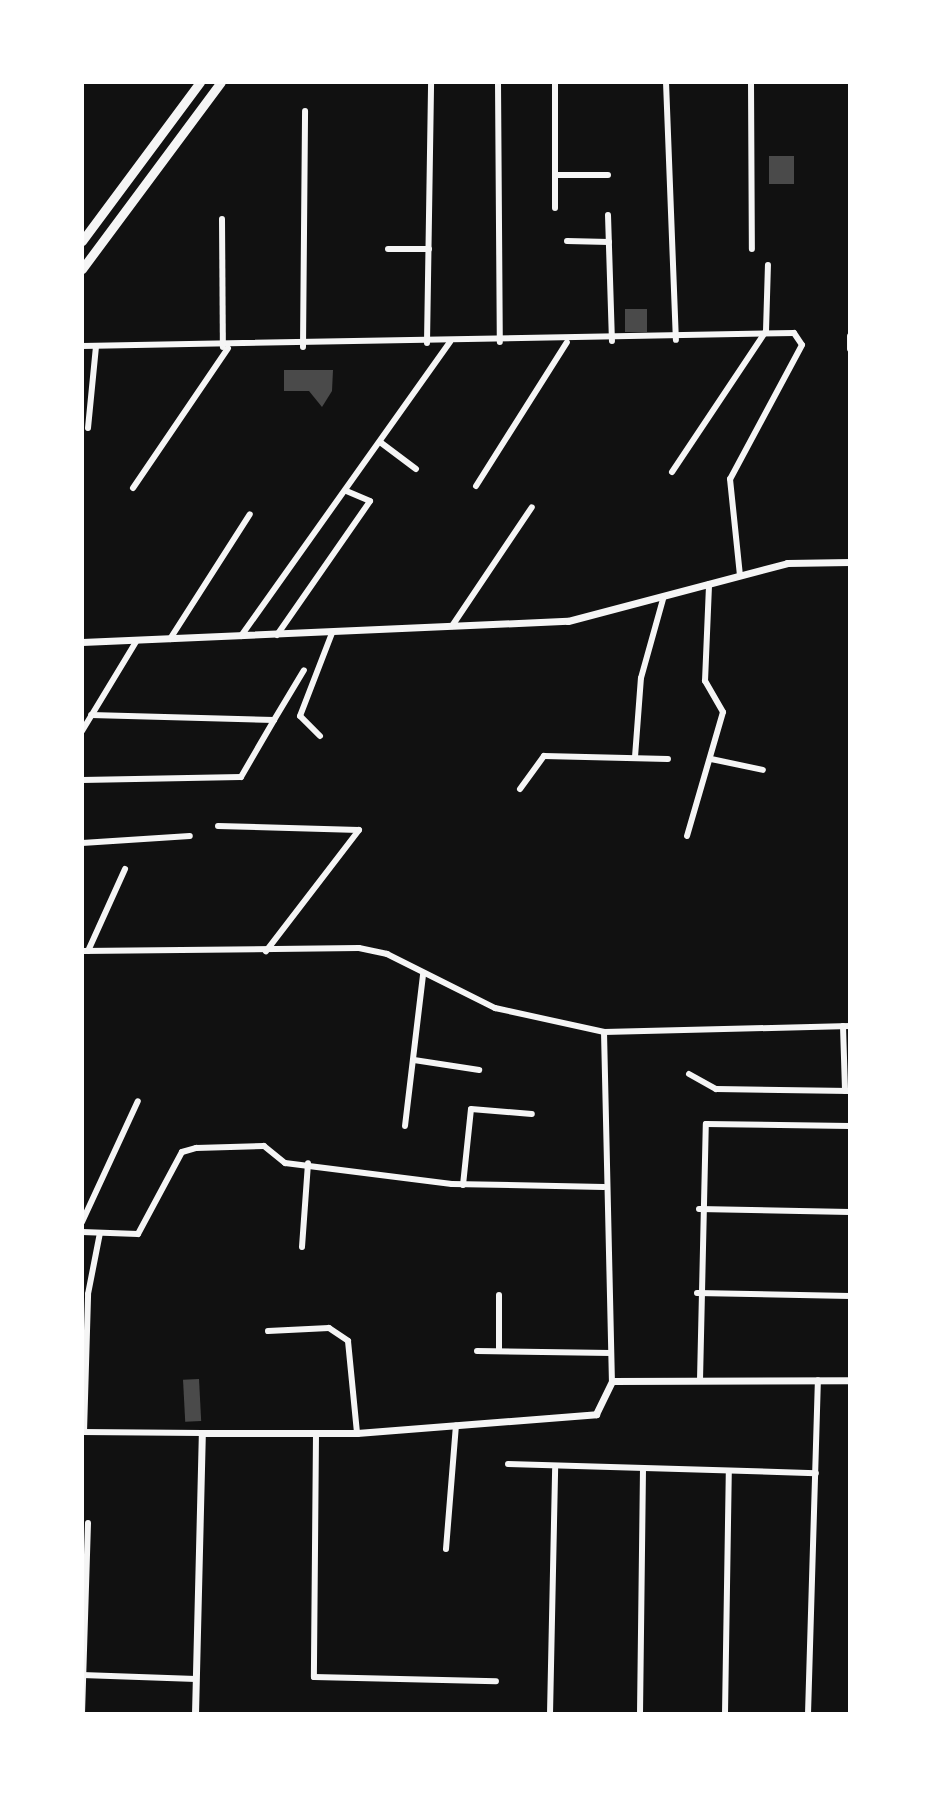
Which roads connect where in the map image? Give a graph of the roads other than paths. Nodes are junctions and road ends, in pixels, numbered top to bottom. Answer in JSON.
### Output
{"nodes":[{"id":1,"x":200,"y":82,"type":"edge"},
{"id":2,"x":221,"y":82,"type":"edge"},
{"id":3,"x":431,"y":82,"type":"edge"},
{"id":4,"x":498,"y":82,"type":"edge"},
{"id":5,"x":555,"y":82,"type":"edge"},
{"id":6,"x":666,"y":82,"type":"edge"},
{"id":7,"x":751,"y":82,"type":"edge"},
{"id":8,"x":305,"y":111,"type":"dead end"},
{"id":9,"x":555,"y":175,"type":"junction"},
{"id":10,"x":608,"y":175,"type":"dead end"},
{"id":11,"x":555,"y":208,"type":"dead end"},
{"id":12,"x":608,"y":215,"type":"dead end"},
{"id":13,"x":222,"y":219,"type":"dead end"},
{"id":14,"x":82,"y":241,"type":"edge"},
{"id":15,"x":567,"y":241,"type":"dead end"},
{"id":16,"x":609,"y":242,"type":"junction"},
{"id":17,"x":388,"y":249,"type":"dead end"},
{"id":18,"x":429,"y":249,"type":"junction"},
{"id":19,"x":752,"y":249,"type":"dead end"},
{"id":20,"x":768,"y":265,"type":"dead end"},
{"id":21,"x":82,"y":269,"type":"edge"},
{"id":22,"x":766,"y":331,"type":"junction"},
{"id":23,"x":850,"y":336,"type":"edge"},
{"id":24,"x":676,"y":340,"type":"junction"},
{"id":25,"x":612,"y":341,"type":"junction"},
{"id":26,"x":450,"y":342,"type":"junction"},
{"id":27,"x":500,"y":342,"type":"junction"},
{"id":28,"x":567,"y":342,"type":"junction"},
{"id":29,"x":427,"y":343,"type":"junction"},
{"id":30,"x":82,"y":346,"type":"edge"},
{"id":31,"x":96,"y":346,"type":"junction"},
{"id":32,"x":226,"y":347,"type":"junction"},
{"id":33,"x":303,"y":347,"type":"junction"},
{"id":34,"x":850,"y":349,"type":"edge"},
{"id":35,"x":88,"y":428,"type":"dead end"},
{"id":36,"x":380,"y":442,"type":"junction"},
{"id":37,"x":416,"y":469,"type":"dead end"},
{"id":38,"x":672,"y":472,"type":"dead end"},
{"id":39,"x":476,"y":486,"type":"dead end"},
{"id":40,"x":133,"y":488,"type":"dead end"},
{"id":41,"x":347,"y":491,"type":"junction"},
{"id":42,"x":532,"y":507,"type":"dead end"},
{"id":43,"x":250,"y":514,"type":"dead end"},
{"id":44,"x":850,"y":562,"type":"edge"},
{"id":45,"x":740,"y":575,"type":"junction"},
{"id":46,"x":709,"y":584,"type":"junction"},
{"id":47,"x":663,"y":599,"type":"junction"},
{"id":48,"x":452,"y":626,"type":"junction"},
{"id":49,"x":332,"y":633,"type":"junction"},
{"id":50,"x":277,"y":635,"type":"junction"},
{"id":51,"x":241,"y":637,"type":"junction"},
{"id":52,"x":169,"y":640,"type":"junction"},
{"id":53,"x":82,"y":642,"type":"edge"},
{"id":54,"x":136,"y":642,"type":"junction"},
{"id":55,"x":304,"y":670,"type":"dead end"},
{"id":56,"x":91,"y":715,"type":"junction"},
{"id":57,"x":274,"y":720,"type":"junction"},
{"id":58,"x":82,"y":731,"type":"edge"},
{"id":59,"x":320,"y":736,"type":"dead end"},
{"id":60,"x":635,"y":757,"type":"junction"},
{"id":61,"x":668,"y":759,"type":"dead end"},
{"id":62,"x":711,"y":759,"type":"junction"},
{"id":63,"x":763,"y":770,"type":"dead end"},
{"id":64,"x":82,"y":780,"type":"edge"},
{"id":65,"x":520,"y":789,"type":"dead end"},
{"id":66,"x":218,"y":826,"type":"dead end"},
{"id":67,"x":190,"y":836,"type":"dead end"},
{"id":68,"x":687,"y":836,"type":"dead end"},
{"id":69,"x":82,"y":843,"type":"edge"},
{"id":70,"x":125,"y":869,"type":"dead end"},
{"id":71,"x":85,"y":951,"type":"edge"},
{"id":72,"x":266,"y":951,"type":"junction"},
{"id":73,"x":423,"y":974,"type":"junction"},
{"id":74,"x":847,"y":1026,"type":"edge"},
{"id":75,"x":604,"y":1032,"type":"junction"},
{"id":76,"x":414,"y":1060,"type":"junction"},
{"id":77,"x":479,"y":1070,"type":"dead end"},
{"id":78,"x":689,"y":1074,"type":"dead end"},
{"id":79,"x":847,"y":1091,"type":"edge"},
{"id":80,"x":138,"y":1101,"type":"dead end"},
{"id":81,"x":532,"y":1114,"type":"dead end"},
{"id":82,"x":405,"y":1126,"type":"dead end"},
{"id":83,"x":850,"y":1126,"type":"edge"},
{"id":84,"x":308,"y":1163,"type":"junction"},
{"id":85,"x":463,"y":1185,"type":"junction"},
{"id":86,"x":604,"y":1187,"type":"junction"},
{"id":87,"x":699,"y":1209,"type":"junction"},
{"id":88,"x":850,"y":1212,"type":"edge"},
{"id":89,"x":82,"y":1222,"type":"edge"},
{"id":90,"x":82,"y":1232,"type":"edge"},
{"id":91,"x":100,"y":1233,"type":"junction"},
{"id":92,"x":302,"y":1247,"type":"dead end"},
{"id":93,"x":697,"y":1293,"type":"junction"},
{"id":94,"x":499,"y":1295,"type":"dead end"},
{"id":95,"x":850,"y":1296,"type":"edge"},
{"id":96,"x":268,"y":1331,"type":"dead end"},
{"id":97,"x":477,"y":1351,"type":"dead end"},
{"id":98,"x":499,"y":1351,"type":"junction"},
{"id":99,"x":611,"y":1353,"type":"junction"},
{"id":100,"x":700,"y":1380,"type":"junction"},
{"id":101,"x":818,"y":1380,"type":"junction"},
{"id":102,"x":850,"y":1380,"type":"edge"},
{"id":103,"x":612,"y":1381,"type":"junction"},
{"id":104,"x":456,"y":1425,"type":"junction"},
{"id":105,"x":83,"y":1432,"type":"edge"},
{"id":106,"x":202,"y":1433,"type":"junction"},
{"id":107,"x":357,"y":1433,"type":"junction"},
{"id":108,"x":316,"y":1434,"type":"junction"},
{"id":109,"x":508,"y":1464,"type":"dead end"},
{"id":110,"x":555,"y":1469,"type":"junction"},
{"id":111,"x":643,"y":1470,"type":"junction"},
{"id":112,"x":729,"y":1471,"type":"junction"},
{"id":113,"x":816,"y":1473,"type":"junction"},
{"id":114,"x":88,"y":1523,"type":"dead end"},
{"id":115,"x":446,"y":1549,"type":"dead end"},
{"id":116,"x":84,"y":1675,"type":"edge"},
{"id":117,"x":196,"y":1679,"type":"junction"},
{"id":118,"x":496,"y":1681,"type":"dead end"},
{"id":119,"x":82,"y":1714,"type":"edge"},
{"id":120,"x":195,"y":1714,"type":"edge"},
{"id":121,"x":550,"y":1714,"type":"edge"},
{"id":122,"x":640,"y":1714,"type":"edge"},
{"id":123,"x":725,"y":1714,"type":"edge"},
{"id":124,"x":808,"y":1714,"type":"edge"}],
"edges":[{"from":1,"to":14,"type":"main road"},
{"from":2,"to":21,"type":"main road"},
{"from":3,"to":18,"type":"street"},
{"from":4,"to":27,"type":"street"},
{"from":5,"to":9,"type":"street"},
{"from":6,"to":24,"type":"street"},
{"from":7,"to":19,"type":"street"},
{"from":8,"to":33,"type":"street"},
{"from":9,"to":10,"type":"street"},
{"from":9,"to":11,"type":"street"},
{"from":12,"to":16,"type":"street"},
{"from":13,"to":32,"type":"street"},
{"from":15,"to":16,"type":"street"},
{"from":16,"to":25,"type":"street"},
{"from":17,"to":18,"type":"street"},
{"from":18,"to":29,"type":"street"},
{"from":20,"to":22,"type":"street"},
{"from":22,"to":24,"type":"street"},
{"from":22,"to":38,"type":"street"},
{"from":22,"to":45,"type":"street"},
{"from":23,"to":34,"type":"street"},
{"from":24,"to":25,"type":"street"},
{"from":25,"to":28,"type":"street"},
{"from":26,"to":27,"type":"street"},
{"from":26,"to":29,"type":"street"},
{"from":26,"to":36,"type":"street"},
{"from":27,"to":28,"type":"street"},
{"from":28,"to":39,"type":"street"},
{"from":29,"to":33,"type":"street"},
{"from":30,"to":31,"type":"street"},
{"from":31,"to":32,"type":"street"},
{"from":31,"to":35,"type":"street"},
{"from":32,"to":33,"type":"street"},
{"from":32,"to":40,"type":"street"},
{"from":36,"to":37,"type":"street"},
{"from":36,"to":41,"type":"street"},
{"from":41,"to":50,"type":"street"},
{"from":41,"to":51,"type":"street"},
{"from":42,"to":48,"type":"street"},
{"from":43,"to":52,"type":"street"},
{"from":44,"to":45,"type":"street"},
{"from":45,"to":46,"type":"street"},
{"from":46,"to":47,"type":"street"},
{"from":46,"to":62,"type":"street"},
{"from":47,"to":48,"type":"street"},
{"from":47,"to":60,"type":"street"},
{"from":48,"to":49,"type":"street"},
{"from":49,"to":50,"type":"street"},
{"from":49,"to":59,"type":"street"},
{"from":50,"to":51,"type":"street"},
{"from":51,"to":52,"type":"street"},
{"from":52,"to":54,"type":"street"},
{"from":53,"to":54,"type":"street"},
{"from":54,"to":56,"type":"street"},
{"from":55,"to":57,"type":"street"},
{"from":56,"to":57,"type":"street"},
{"from":56,"to":58,"type":"street"},
{"from":57,"to":64,"type":"street"},
{"from":60,"to":61,"type":"street"},
{"from":60,"to":65,"type":"street"},
{"from":62,"to":63,"type":"street"},
{"from":62,"to":68,"type":"street"},
{"from":66,"to":72,"type":"street"},
{"from":67,"to":69,"type":"street"},
{"from":70,"to":71,"type":"street"},
{"from":71,"to":72,"type":"street"},
{"from":72,"to":73,"type":"street"},
{"from":73,"to":75,"type":"street"},
{"from":73,"to":76,"type":"street"},
{"from":74,"to":75,"type":"street"},
{"from":74,"to":79,"type":"street"},
{"from":75,"to":86,"type":"street"},
{"from":76,"to":77,"type":"street"},
{"from":76,"to":82,"type":"street"},
{"from":78,"to":79,"type":"street"},
{"from":80,"to":89,"type":"street"},
{"from":81,"to":85,"type":"street"},
{"from":83,"to":87,"type":"street"},
{"from":84,"to":85,"type":"street"},
{"from":84,"to":91,"type":"street"},
{"from":84,"to":92,"type":"street"},
{"from":85,"to":86,"type":"street"},
{"from":86,"to":99,"type":"street"},
{"from":87,"to":88,"type":"street"},
{"from":87,"to":93,"type":"street"},
{"from":90,"to":91,"type":"street"},
{"from":91,"to":105,"type":"street"},
{"from":93,"to":95,"type":"street"},
{"from":93,"to":100,"type":"street"},
{"from":94,"to":98,"type":"street"},
{"from":96,"to":107,"type":"street"},
{"from":97,"to":98,"type":"street"},
{"from":98,"to":99,"type":"street"},
{"from":99,"to":103,"type":"street"},
{"from":100,"to":101,"type":"street"},
{"from":100,"to":103,"type":"street"},
{"from":101,"to":102,"type":"street"},
{"from":101,"to":113,"type":"street"},
{"from":103,"to":104,"type":"street"},
{"from":104,"to":107,"type":"street"},
{"from":104,"to":115,"type":"street"},
{"from":105,"to":106,"type":"street"},
{"from":106,"to":108,"type":"street"},
{"from":106,"to":117,"type":"street"},
{"from":107,"to":108,"type":"street"},
{"from":108,"to":118,"type":"street"},
{"from":109,"to":110,"type":"street"},
{"from":110,"to":111,"type":"street"},
{"from":110,"to":121,"type":"street"},
{"from":111,"to":112,"type":"street"},
{"from":111,"to":122,"type":"street"},
{"from":112,"to":113,"type":"street"},
{"from":112,"to":123,"type":"street"},
{"from":113,"to":124,"type":"street"},
{"from":114,"to":116,"type":"street"},
{"from":116,"to":117,"type":"street"},
{"from":116,"to":119,"type":"street"},
{"from":117,"to":120,"type":"street"}]}
